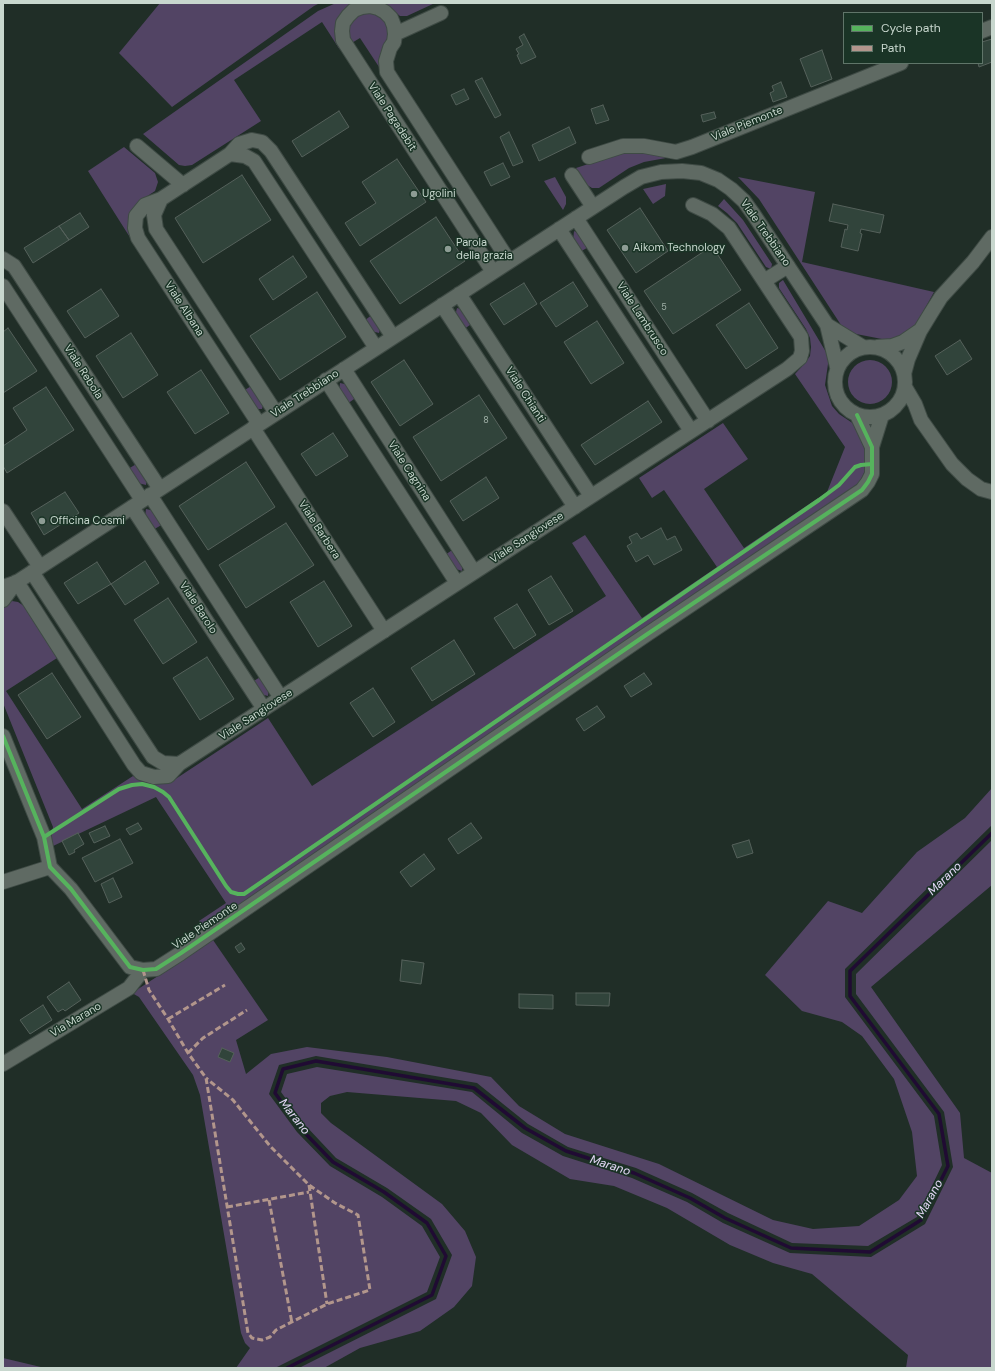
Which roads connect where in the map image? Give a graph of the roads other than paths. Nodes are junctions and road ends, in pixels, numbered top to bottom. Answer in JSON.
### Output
{"nodes":[{"id":1,"x":441,"y":13,"type":"dead end"},
{"id":2,"x":395,"y":34,"type":"junction"},
{"id":3,"x":899,"y":64,"type":"edge"},
{"id":4,"x":137,"y":146,"type":"dead end"},
{"id":5,"x":230,"y":154,"type":"junction"},
{"id":6,"x":589,"y":157,"type":"dead end"},
{"id":7,"x":572,"y":175,"type":"dead end"},
{"id":8,"x":183,"y":185,"type":"junction"},
{"id":9,"x":161,"y":199,"type":"junction"},
{"id":10,"x":693,"y":205,"type":"dead end"},
{"id":11,"x":593,"y":207,"type":"junction"},
{"id":12,"x":576,"y":218,"type":"junction"},
{"id":13,"x":560,"y":229,"type":"junction"},
{"id":14,"x":992,"y":237,"type":"edge"},
{"id":15,"x":3,"y":258,"type":"edge"},
{"id":16,"x":509,"y":261,"type":"junction"},
{"id":17,"x":788,"y":266,"type":"junction"},
{"id":18,"x":493,"y":272,"type":"junction"},
{"id":19,"x":764,"y":281,"type":"junction"},
{"id":20,"x":3,"y":286,"type":"edge"},
{"id":21,"x":459,"y":294,"type":"junction"},
{"id":22,"x":442,"y":305,"type":"junction"},
{"id":23,"x":827,"y":325,"type":"junction"},
{"id":24,"x":920,"y":330,"type":"junction"},
{"id":25,"x":392,"y":337,"type":"junction"},
{"id":26,"x":870,"y":347,"type":"junction"},
{"id":27,"x":376,"y":348,"type":"junction"},
{"id":28,"x":838,"y":367,"type":"junction"},
{"id":29,"x":344,"y":369,"type":"junction"},
{"id":30,"x":326,"y":380,"type":"junction"},
{"id":31,"x":904,"y":380,"type":"junction"},
{"id":32,"x":276,"y":413,"type":"junction"},
{"id":33,"x":886,"y":413,"type":"junction"},
{"id":34,"x":857,"y":415,"type":"junction"},
{"id":35,"x":921,"y":420,"type":"junction"},
{"id":36,"x":708,"y":421,"type":"junction"},
{"id":37,"x":256,"y":426,"type":"junction"},
{"id":38,"x":691,"y":432,"type":"junction"},
{"id":39,"x":872,"y":448,"type":"junction"},
{"id":40,"x":992,"y":492,"type":"edge"},
{"id":41,"x":591,"y":496,"type":"junction"},
{"id":42,"x":146,"y":498,"type":"junction"},
{"id":43,"x":575,"y":507,"type":"junction"},
{"id":44,"x":3,"y":511,"type":"edge"},
{"id":45,"x":36,"y":569,"type":"junction"},
{"id":46,"x":474,"y":572,"type":"junction"},
{"id":47,"x":16,"y":582,"type":"junction"},
{"id":48,"x":457,"y":584,"type":"junction"},
{"id":49,"x":3,"y":587,"type":"edge"},
{"id":50,"x":3,"y":600,"type":"edge"},
{"id":51,"x":384,"y":631,"type":"junction"},
{"id":52,"x":281,"y":698,"type":"junction"},
{"id":53,"x":264,"y":709,"type":"junction"},
{"id":54,"x":3,"y":736,"type":"edge"},
{"id":55,"x":179,"y":764,"type":"junction"},
{"id":56,"x":50,"y":867,"type":"junction"},
{"id":57,"x":3,"y":882,"type":"edge"},
{"id":58,"x":143,"y":970,"type":"junction"},
{"id":59,"x":3,"y":1064,"type":"edge"}],
"edges":[{"from":1,"to":2,"type":"street"},
{"from":2,"to":16,"type":"street","name":"Viale Pagadebit"},
{"from":2,"to":18,"type":"street","name":"Viale Pagadebit"},
{"from":3,"to":6,"type":"street","name":"Viale Piemonte"},
{"from":4,"to":8,"type":"street"},
{"from":5,"to":8,"type":"street","name":"Viale Albana"},
{"from":5,"to":25,"type":"street","name":"Viale Albana"},
{"from":5,"to":27,"type":"street"},
{"from":7,"to":11,"type":"street"},
{"from":8,"to":9,"type":"street","name":"Viale Albana"},
{"from":9,"to":32,"type":"street","name":"Viale Albana"},
{"from":9,"to":37,"type":"street","name":"Viale Albana"},
{"from":10,"to":19,"type":"street","name":"Viale Sangiovese"},
{"from":11,"to":12,"type":"street","name":"Viale Trebbiano"},
{"from":11,"to":17,"type":"street","name":"Viale Trebbiano"},
{"from":12,"to":13,"type":"street","name":"Viale Trebbiano"},
{"from":12,"to":36,"type":"street","name":"Viale Lambrusco"},
{"from":13,"to":16,"type":"street","name":"Viale Trebbiano"},
{"from":13,"to":38,"type":"street","name":"Viale Lambrusco"},
{"from":14,"to":24,"type":"street"},
{"from":15,"to":42,"type":"street","name":"Viale Rebola"},
{"from":16,"to":18,"type":"street","name":"Viale Trebbiano"},
{"from":17,"to":19,"type":"street"},
{"from":17,"to":23,"type":"street","name":"Viale Trebbiano"},
{"from":18,"to":21,"type":"street","name":"Viale Trebbiano"},
{"from":19,"to":36,"type":"street","name":"Viale Sangiovese"},
{"from":20,"to":42,"type":"street","name":"Viale Rebola"},
{"from":21,"to":22,"type":"street","name":"Viale Trebbiano"},
{"from":21,"to":41,"type":"street","name":"Viale Chianti"},
{"from":22,"to":25,"type":"street","name":"Viale Trebbiano"},
{"from":22,"to":43,"type":"street","name":"Viale Chianti"},
{"from":23,"to":26,"type":"street","name":"Viale Trebbiano"},
{"from":23,"to":28,"type":"street","name":"Viale Trebbiano"},
{"from":24,"to":26,"type":"street"},
{"from":24,"to":31,"type":"street"},
{"from":25,"to":27,"type":"street","name":"Viale Trebbiano"},
{"from":26,"to":28,"type":"street"},
{"from":26,"to":31,"type":"street"},
{"from":27,"to":29,"type":"street","name":"Viale Trebbiano"},
{"from":28,"to":34,"type":"street"},
{"from":29,"to":30,"type":"street","name":"Viale Trebbiano"},
{"from":29,"to":46,"type":"street","name":"Viale Cagnina"},
{"from":30,"to":32,"type":"street","name":"Viale Trebbiano"},
{"from":30,"to":48,"type":"street","name":"Viale Cagnina"},
{"from":31,"to":33,"type":"street"},
{"from":31,"to":35,"type":"street"},
{"from":32,"to":37,"type":"street","name":"Viale Trebbiano"},
{"from":33,"to":34,"type":"street"},
{"from":33,"to":35,"type":"street"},
{"from":33,"to":39,"type":"street","name":"Viale Piemonte"},
{"from":34,"to":39,"type":"street","name":"Viale Piemonte"},
{"from":35,"to":40,"type":"street"},
{"from":36,"to":38,"type":"street","name":"Viale Sangiovese"},
{"from":37,"to":42,"type":"street","name":"Viale Trebbiano"},
{"from":37,"to":51,"type":"street","name":"Viale Barbera"},
{"from":38,"to":41,"type":"street","name":"Viale Sangiovese"},
{"from":39,"to":58,"type":"street","name":"Viale Piemonte"},
{"from":41,"to":43,"type":"street","name":"Viale Sangiovese"},
{"from":42,"to":45,"type":"street","name":"Viale Trebbiano"},
{"from":42,"to":52,"type":"street","name":"Viale Barolo"},
{"from":42,"to":53,"type":"street","name":"Viale Barolo"},
{"from":43,"to":46,"type":"street","name":"Viale Sangiovese"},
{"from":44,"to":45,"type":"street"},
{"from":45,"to":47,"type":"street","name":"Viale Trebbiano"},
{"from":45,"to":55,"type":"street"},
{"from":46,"to":48,"type":"street","name":"Viale Sangiovese"},
{"from":47,"to":49,"type":"street","name":"Viale Trebbiano"},
{"from":47,"to":50,"type":"street","name":"Viale Trebbiano"},
{"from":47,"to":55,"type":"street","name":"Viale Sangiovese"},
{"from":48,"to":51,"type":"street","name":"Viale Sangiovese"},
{"from":51,"to":52,"type":"street","name":"Viale Sangiovese"},
{"from":52,"to":53,"type":"street","name":"Viale Sangiovese"},
{"from":53,"to":55,"type":"street","name":"Viale Sangiovese"},
{"from":54,"to":56,"type":"street"},
{"from":56,"to":57,"type":"street"},
{"from":56,"to":58,"type":"street"},
{"from":58,"to":59,"type":"street","name":"Via Marano"}]}
